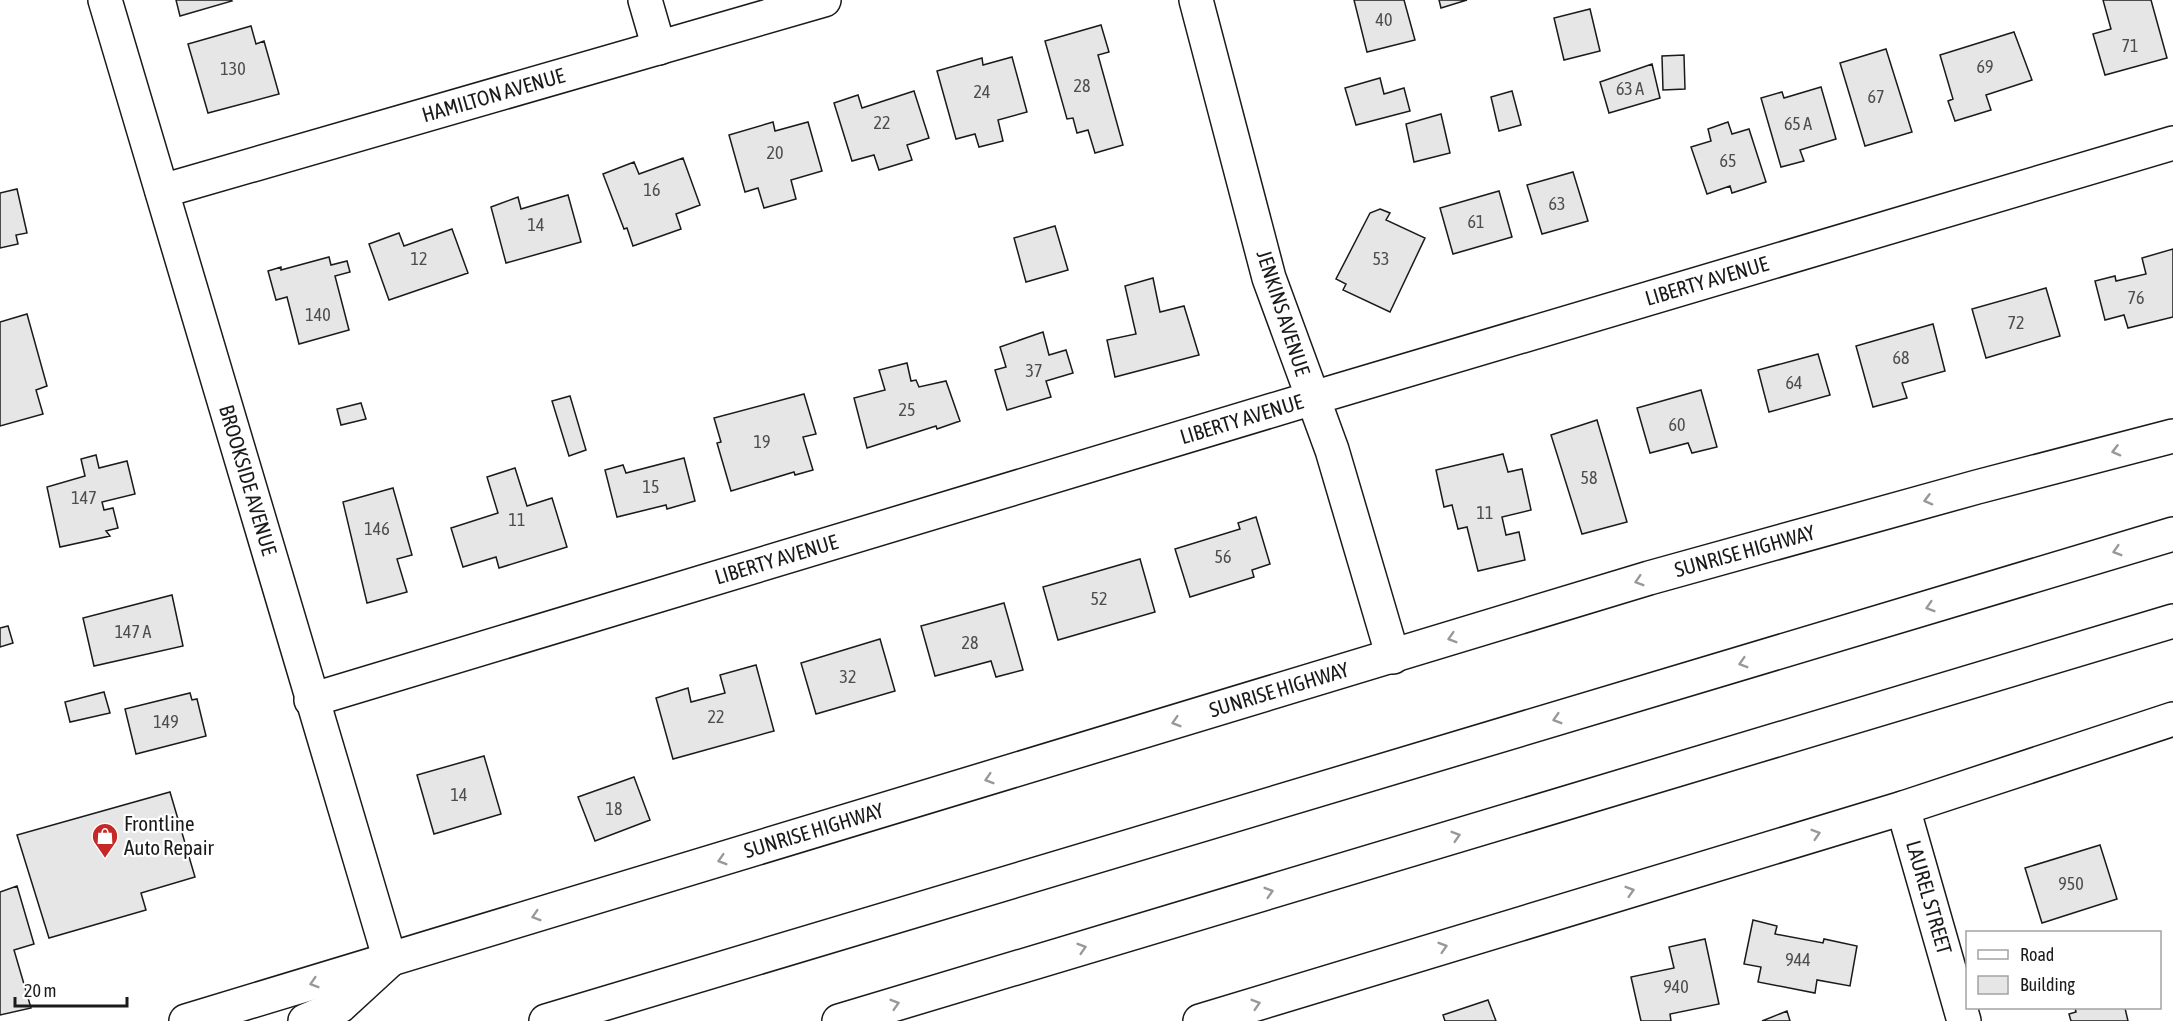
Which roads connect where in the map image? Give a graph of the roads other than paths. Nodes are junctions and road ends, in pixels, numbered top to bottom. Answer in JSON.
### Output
{"nodes":[{"id":1,"x":105,"y":0,"type":"edge"},
{"id":2,"x":645,"y":0,"type":"edge"},
{"id":3,"x":824,"y":0,"type":"edge"},
{"id":4,"x":1196,"y":0,"type":"edge"},
{"id":5,"x":659,"y":48,"type":"junction"},
{"id":6,"x":2173,"y":142,"type":"edge"},
{"id":7,"x":162,"y":191,"type":"junction"},
{"id":8,"x":1313,"y":398,"type":"junction"},
{"id":9,"x":2173,"y":436,"type":"edge"},
{"id":10,"x":2173,"y":534,"type":"edge"},
{"id":11,"x":2173,"y":621,"type":"edge"},
{"id":12,"x":1393,"y":657,"type":"junction"},
{"id":13,"x":311,"y":700,"type":"junction"},
{"id":14,"x":2173,"y":719,"type":"edge"},
{"id":15,"x":1903,"y":808,"type":"junction"},
{"id":16,"x":390,"y":960,"type":"junction"},
{"id":17,"x":186,"y":1021,"type":"edge"},
{"id":18,"x":305,"y":1021,"type":"edge"},
{"id":19,"x":546,"y":1021,"type":"edge"},
{"id":20,"x":839,"y":1021,"type":"edge"},
{"id":21,"x":1200,"y":1021,"type":"edge"},
{"id":22,"x":1964,"y":1021,"type":"edge"}],
"edges":[{"from":1,"to":7,"type":"main road","name":"BROOKSIDE AVENUE"},
{"from":2,"to":5,"type":"main road"},
{"from":3,"to":5,"type":"main road","name":"HAMILTON AVENUE"},
{"from":4,"to":8,"type":"main road","name":"JENKINS AVENUE"},
{"from":5,"to":7,"type":"main road","name":"HAMILTON AVENUE"},
{"from":6,"to":8,"type":"main road","name":"LIBERTY AVENUE"},
{"from":7,"to":13,"type":"main road","name":"BROOKSIDE AVENUE"},
{"from":8,"to":12,"type":"main road","name":"JENKINS AVENUE"},
{"from":8,"to":13,"type":"main road","name":"LIBERTY AVENUE"},
{"from":9,"to":12,"type":"main road","name":"SUNRISE HIGHWAY","one_way":true},
{"from":10,"to":19,"type":"main road","one_way":true},
{"from":20,"to":11,"type":"main road","one_way":true},
{"from":12,"to":16,"type":"main road","name":"SUNRISE HIGHWAY","one_way":true},
{"from":13,"to":16,"type":"main road","name":"BROOKSIDE AVENUE"},
{"from":14,"to":15,"type":"main road"},
{"from":21,"to":15,"type":"main road","one_way":true},
{"from":15,"to":22,"type":"main road","name":"LAUREL STREET"},
{"from":16,"to":17,"type":"main road","name":"SUNRISE HIGHWAY","one_way":true},
{"from":16,"to":18,"type":"main road"}]}
